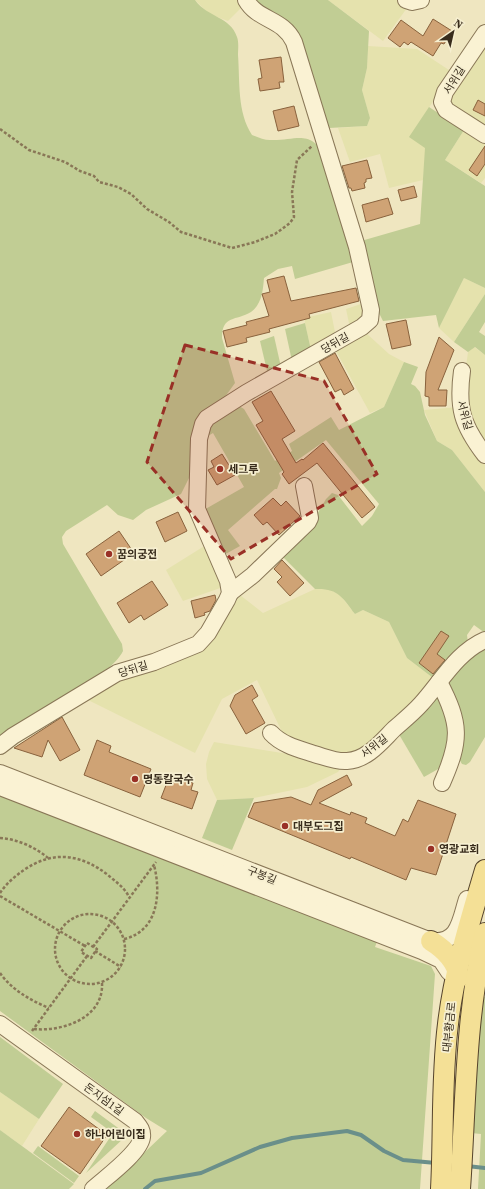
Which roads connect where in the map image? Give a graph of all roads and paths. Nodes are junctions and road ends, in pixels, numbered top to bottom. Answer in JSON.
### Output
{"nodes":[{"id":1,"x":246,"y":0,"type":"edge"},
{"id":2,"x":406,"y":0,"type":"edge"},
{"id":3,"x":421,"y":0,"type":"edge"},
{"id":4,"x":485,"y":33,"type":"edge"},
{"id":5,"x":0,"y":129,"type":"edge"},
{"id":6,"x":322,"y":129,"type":"junction"},
{"id":7,"x":485,"y":136,"type":"edge"},
{"id":8,"x":462,"y":371,"type":"dead end"},
{"id":9,"x":485,"y":455,"type":"edge"},
{"id":10,"x":304,"y":486,"type":"dead end"},
{"id":11,"x":230,"y":593,"type":"junction"},
{"id":12,"x":485,"y":640,"type":"edge"},
{"id":13,"x":439,"y":682,"type":"junction"},
{"id":14,"x":271,"y":733,"type":"dead end"},
{"id":15,"x":0,"y":746,"type":"edge"},
{"id":16,"x":0,"y":773,"type":"edge"},
{"id":17,"x":442,"y":783,"type":"dead end"},
{"id":18,"x":0,"y":787,"type":"edge"},
{"id":19,"x":0,"y":838,"type":"edge"},
{"id":20,"x":48,"y":858,"type":"junction"},
{"id":21,"x":158,"y":858,"type":"dead end"},
{"id":22,"x":154,"y":864,"type":"junction"},
{"id":23,"x":485,"y":867,"type":"edge"},
{"id":24,"x":485,"y":870,"type":"edge"},
{"id":25,"x":0,"y":893,"type":"edge"},
{"id":26,"x":0,"y":896,"type":"edge"},
{"id":27,"x":129,"y":897,"type":"junction"},
{"id":28,"x":112,"y":921,"type":"junction"},
{"id":29,"x":60,"y":931,"type":"junction"},
{"id":30,"x":485,"y":932,"type":"edge"},
{"id":31,"x":124,"y":939,"type":"junction"},
{"id":32,"x":86,"y":946,"type":"junction"},
{"id":33,"x":426,"y":946,"type":"junction"},
{"id":34,"x":93,"y":947,"type":"junction"},
{"id":35,"x":95,"y":951,"type":"junction"},
{"id":36,"x":87,"y":956,"type":"junction"},
{"id":37,"x":455,"y":965,"type":"junction"},
{"id":38,"x":121,"y":966,"type":"junction"},
{"id":39,"x":481,"y":968,"type":"edge"},
{"id":40,"x":0,"y":973,"type":"edge"},
{"id":41,"x":70,"y":979,"type":"junction"},
{"id":42,"x":102,"y":983,"type":"junction"},
{"id":43,"x":49,"y":1008,"type":"junction"},
{"id":44,"x":0,"y":1024,"type":"edge"},
{"id":45,"x":467,"y":1074,"type":"junction"},
{"id":46,"x":93,"y":1189,"type":"edge"},
{"id":47,"x":441,"y":1189,"type":"edge"},
{"id":48,"x":460,"y":1189,"type":"edge"}],
"edges":[{"from":1,"to":6,"type":"street","name":"당뒤길"},
{"from":2,"to":3,"type":"street"},
{"from":4,"to":7,"type":"street","name":"서위길"},
{"from":5,"to":6,"type":"path"},
{"from":6,"to":11,"type":"street","name":"당뒤길"},
{"from":8,"to":9,"type":"street","name":"서위길"},
{"from":10,"to":11,"type":"street","name":"당뒤길"},
{"from":11,"to":15,"type":"street","name":"당뒤길"},
{"from":12,"to":13,"type":"street","name":"서위길"},
{"from":13,"to":14,"type":"street","name":"서위길"},
{"from":13,"to":17,"type":"street"},
{"from":16,"to":33,"type":"street","name":"구봉길"},
{"from":18,"to":33,"type":"street","name":"구봉길"},
{"from":19,"to":20,"type":"path"},
{"from":20,"to":25,"type":"path"},
{"from":20,"to":27,"type":"path"},
{"from":21,"to":22,"type":"path"},
{"from":22,"to":27,"type":"path"},
{"from":22,"to":31,"type":"path"},
{"from":23,"to":33,"type":"street"},
{"from":24,"to":37,"type":"main road","name":"대부황금로"},
{"from":26,"to":29,"type":"path"},
{"from":27,"to":28,"type":"path"},
{"from":28,"to":29,"type":"path"},
{"from":28,"to":31,"type":"path"},
{"from":28,"to":34,"type":"path"},
{"from":29,"to":32,"type":"path"},
{"from":29,"to":41,"type":"path"},
{"from":30,"to":37,"type":"main road"},
{"from":30,"to":39,"type":"main road","name":"대부황금로"},
{"from":31,"to":38,"type":"path"},
{"from":32,"to":34,"type":"path"},
{"from":32,"to":36,"type":"path"},
{"from":33,"to":37,"type":"main road"},
{"from":33,"to":37,"type":"street","name":"구봉길"},
{"from":34,"to":35,"type":"path"},
{"from":35,"to":36,"type":"path"},
{"from":35,"to":38,"type":"path"},
{"from":36,"to":41,"type":"path"},
{"from":37,"to":45,"type":"main road"},
{"from":37,"to":47,"type":"main road","name":"대부황금로"},
{"from":38,"to":42,"type":"path"},
{"from":39,"to":45,"type":"main road","name":"대부황금로"},
{"from":40,"to":43,"type":"path"},
{"from":41,"to":42,"type":"path"},
{"from":41,"to":43,"type":"path"},
{"from":42,"to":43,"type":"path"},
{"from":44,"to":46,"type":"street","name":"돈지섬1길"},
{"from":45,"to":48,"type":"main road","name":"대부황금로"}]}
